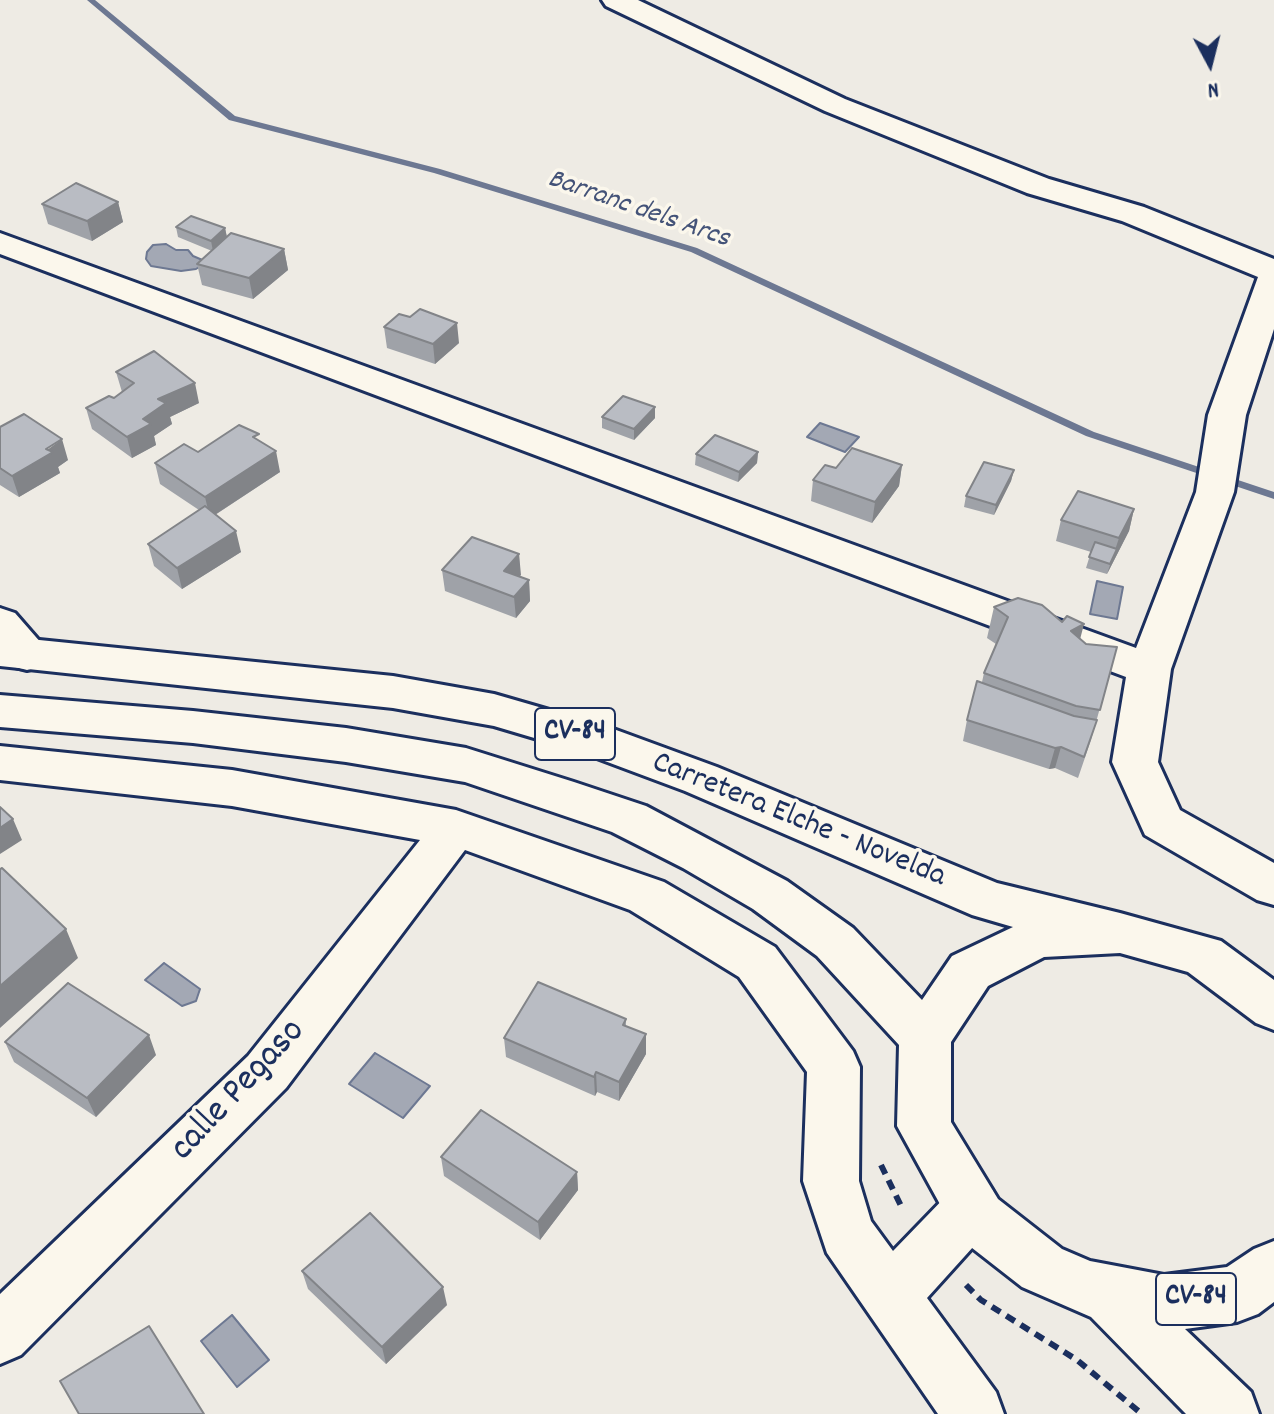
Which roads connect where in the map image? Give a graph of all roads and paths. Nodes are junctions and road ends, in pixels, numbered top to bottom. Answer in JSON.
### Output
{"nodes":[{"id":1,"x":616,"y":0,"type":"edge"},
{"id":2,"x":0,"y":243,"type":"edge"},
{"id":3,"x":1274,"y":271,"type":"edge"},
{"id":4,"x":1274,"y":278,"type":"edge"},
{"id":5,"x":9,"y":643,"type":"edge"},
{"id":6,"x":1149,"y":669,"type":"junction"},
{"id":7,"x":0,"y":711,"type":"edge"},
{"id":8,"x":0,"y":763,"type":"edge"},
{"id":9,"x":456,"y":828,"type":"junction"},
{"id":10,"x":1274,"y":886,"type":"edge"},
{"id":11,"x":1120,"y":933,"type":"junction"},
{"id":12,"x":1274,"y":1008,"type":"edge"},
{"id":13,"x":925,"y":1038,"type":"junction"},
{"id":14,"x":972,"y":1208,"type":"junction"},
{"id":15,"x":1274,"y":1268,"type":"edge"},
{"id":16,"x":1109,"y":1295,"type":"junction"},
{"id":17,"x":890,"y":1298,"type":"junction"},
{"id":18,"x":0,"y":1335,"type":"edge"},
{"id":19,"x":974,"y":1414,"type":"edge"},
{"id":20,"x":1229,"y":1414,"type":"edge"}],
"edges":[{"from":1,"to":3,"type":"street"},
{"from":2,"to":6,"type":"street"},
{"from":4,"to":6,"type":"street"},
{"from":5,"to":11,"type":"street","name":"Carretera Elche - Novelda","number":"CV-84"},
{"from":6,"to":10,"type":"street"},
{"from":7,"to":13,"type":"street","name":"Carretera Elche - Novelda","number":"CV-84"},
{"from":8,"to":9,"type":"street"},
{"from":9,"to":17,"type":"street"},
{"from":9,"to":18,"type":"street","name":"calle Pegaso"},
{"from":11,"to":12,"type":"street","number":"CV-84"},
{"from":11,"to":13,"type":"street","number":"CV-84"},
{"from":13,"to":14,"type":"street","number":"CV-84"},
{"from":14,"to":16,"type":"street","number":"CV-84"},
{"from":14,"to":17,"type":"street"},
{"from":15,"to":16,"type":"street","number":"CV-84"},
{"from":16,"to":20,"type":"street","number":"CV-84"},
{"from":17,"to":19,"type":"street"}]}
